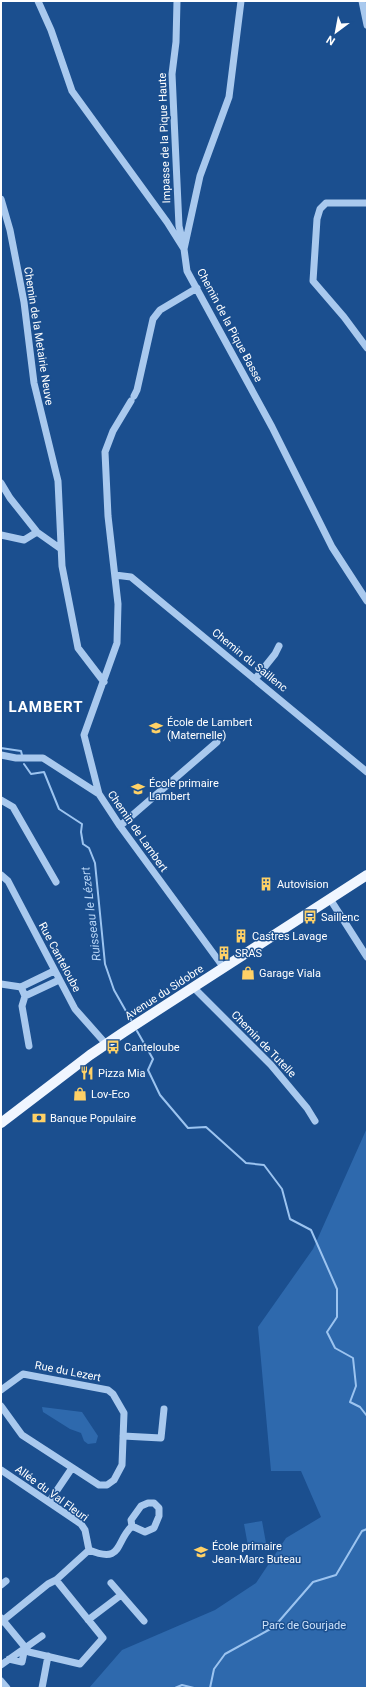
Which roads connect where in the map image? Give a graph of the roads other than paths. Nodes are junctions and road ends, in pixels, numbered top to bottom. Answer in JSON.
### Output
{"nodes":[{"id":1,"x":38,"y":1,"type":"edge"},
{"id":2,"x":177,"y":1,"type":"edge"},
{"id":3,"x":241,"y":1,"type":"edge"},
{"id":4,"x":362,"y":1,"type":"edge"},
{"id":5,"x":367,"y":25,"type":"edge"},
{"id":6,"x":1,"y":199,"type":"edge"},
{"id":7,"x":367,"y":203,"type":"edge"},
{"id":8,"x":184,"y":249,"type":"junction"},
{"id":9,"x":196,"y":288,"type":"junction"},
{"id":10,"x":367,"y":348,"type":"edge"},
{"id":11,"x":1,"y":483,"type":"edge"},
{"id":12,"x":37,"y":532,"type":"junction"},
{"id":13,"x":1,"y":536,"type":"edge"},
{"id":14,"x":61,"y":549,"type":"junction"},
{"id":15,"x":114,"y":575,"type":"junction"},
{"id":16,"x":367,"y":600,"type":"edge"},
{"id":17,"x":279,"y":646,"type":"dead end"},
{"id":18,"x":255,"y":679,"type":"junction"},
{"id":19,"x":104,"y":682,"type":"junction"},
{"id":20,"x":217,"y":742,"type":"dead end"},
{"id":21,"x":1,"y":756,"type":"edge"},
{"id":22,"x":367,"y":772,"type":"edge"},
{"id":23,"x":99,"y":794,"type":"junction"},
{"id":24,"x":1,"y":800,"type":"edge"},
{"id":25,"x":120,"y":826,"type":"junction"},
{"id":26,"x":1,"y":875,"type":"edge"},
{"id":27,"x":367,"y":875,"type":"edge"},
{"id":28,"x":56,"y":882,"type":"dead end"},
{"id":29,"x":330,"y":899,"type":"junction"},
{"id":30,"x":366,"y":953,"type":"edge"},
{"id":31,"x":224,"y":968,"type":"junction"},
{"id":32,"x":54,"y":971,"type":"junction"},
{"id":33,"x":59,"y":980,"type":"junction"},
{"id":34,"x":1,"y":984,"type":"edge"},
{"id":35,"x":21,"y":987,"type":"junction"},
{"id":36,"x":192,"y":987,"type":"junction"},
{"id":37,"x":25,"y":996,"type":"junction"},
{"id":38,"x":106,"y":1044,"type":"junction"},
{"id":39,"x":29,"y":1046,"type":"dead end"},
{"id":40,"x":314,"y":1121,"type":"dead end"},
{"id":41,"x":1,"y":1123,"type":"edge"},
{"id":42,"x":1,"y":1390,"type":"edge"},
{"id":43,"x":1,"y":1406,"type":"edge"},
{"id":44,"x":164,"y":1409,"type":"dead end"},
{"id":45,"x":123,"y":1436,"type":"junction"},
{"id":46,"x":72,"y":1468,"type":"junction"},
{"id":47,"x":1,"y":1470,"type":"edge"},
{"id":48,"x":49,"y":1502,"type":"junction"},
{"id":49,"x":132,"y":1526,"type":"junction"},
{"id":50,"x":89,"y":1550,"type":"junction"},
{"id":51,"x":56,"y":1580,"type":"junction"},
{"id":52,"x":112,"y":1583,"type":"dead end"},
{"id":53,"x":120,"y":1595,"type":"junction"},
{"id":54,"x":2,"y":1620,"type":"edge"},
{"id":55,"x":88,"y":1620,"type":"junction"},
{"id":56,"x":144,"y":1621,"type":"dead end"},
{"id":57,"x":42,"y":1636,"type":"dead end"},
{"id":58,"x":25,"y":1647,"type":"junction"},
{"id":59,"x":48,"y":1656,"type":"junction"},
{"id":60,"x":1,"y":1665,"type":"edge"},
{"id":61,"x":1,"y":1681,"type":"edge"},
{"id":62,"x":7,"y":1688,"type":"edge"},
{"id":63,"x":42,"y":1688,"type":"edge"}],
"edges":[{"from":1,"to":8,"type":"street","name":"Chemin de la Pique Basse"},
{"from":2,"to":8,"type":"street","name":"Impasse de la Pique Haute"},
{"from":3,"to":8,"type":"street"},
{"from":4,"to":5,"type":"street"},
{"from":6,"to":14,"type":"street","name":"Chemin de la Metairie Neuve"},
{"from":7,"to":10,"type":"street"},
{"from":8,"to":9,"type":"street","name":"Chemin de la Pique Basse"},
{"from":9,"to":15,"type":"street"},
{"from":9,"to":16,"type":"street","name":"Chemin de la Pique Basse"},
{"from":11,"to":12,"type":"street"},
{"from":12,"to":13,"type":"street"},
{"from":12,"to":14,"type":"street"},
{"from":14,"to":19,"type":"street","name":"Chemin de la Metairie Neuve"},
{"from":15,"to":18,"type":"street","name":"Chemin du Saillenc"},
{"from":15,"to":19,"type":"street"},
{"from":17,"to":18,"type":"street"},
{"from":18,"to":22,"type":"street","name":"Chemin du Saillenc"},
{"from":19,"to":23,"type":"street"},
{"from":20,"to":25,"type":"street"},
{"from":21,"to":23,"type":"street","name":"Chemin de Lambert"},
{"from":23,"to":25,"type":"street","name":"Chemin de Lambert"},
{"from":24,"to":28,"type":"street"},
{"from":25,"to":31,"type":"street","name":"Chemin de Lambert"},
{"from":26,"to":32,"type":"street","name":"Rue Canteloube"},
{"from":27,"to":29,"type":"main road","name":"Avenue du Sidobre"},
{"from":29,"to":30,"type":"street"},
{"from":29,"to":31,"type":"main road","name":"Avenue du Sidobre"},
{"from":31,"to":36,"type":"main road","name":"Avenue du Sidobre"},
{"from":32,"to":33,"type":"street","name":"Rue Canteloube"},
{"from":32,"to":35,"type":"street"},
{"from":33,"to":37,"type":"street"},
{"from":33,"to":38,"type":"street","name":"Rue Canteloube"},
{"from":34,"to":35,"type":"street"},
{"from":35,"to":37,"type":"street"},
{"from":36,"to":38,"type":"main road","name":"Avenue du Sidobre"},
{"from":36,"to":40,"type":"street","name":"Chemin de Tutelle"},
{"from":37,"to":39,"type":"street"},
{"from":38,"to":41,"type":"main road","name":"Avenue du Sidobre"},
{"from":42,"to":45,"type":"street","name":"Rue du Lezert"},
{"from":43,"to":46,"type":"street","name":"Rue du Lezert"},
{"from":44,"to":45,"type":"street"},
{"from":45,"to":46,"type":"street","name":"Rue du Lezert"},
{"from":46,"to":48,"type":"street"},
{"from":47,"to":48,"type":"street","name":"Allée du Val Fleuri"},
{"from":48,"to":50,"type":"street","name":"Allée du Val Fleuri"},
{"from":49,"to":49,"type":"street"},
{"from":49,"to":50,"type":"street"},
{"from":50,"to":51,"type":"street"},
{"from":51,"to":54,"type":"street"},
{"from":51,"to":55,"type":"street"},
{"from":52,"to":53,"type":"street"},
{"from":53,"to":55,"type":"street"},
{"from":53,"to":56,"type":"street"},
{"from":54,"to":58,"type":"street"},
{"from":55,"to":59,"type":"street"},
{"from":57,"to":58,"type":"street"},
{"from":58,"to":59,"type":"street"},
{"from":58,"to":60,"type":"street"},
{"from":59,"to":63,"type":"street"},
{"from":61,"to":62,"type":"street"}]}
